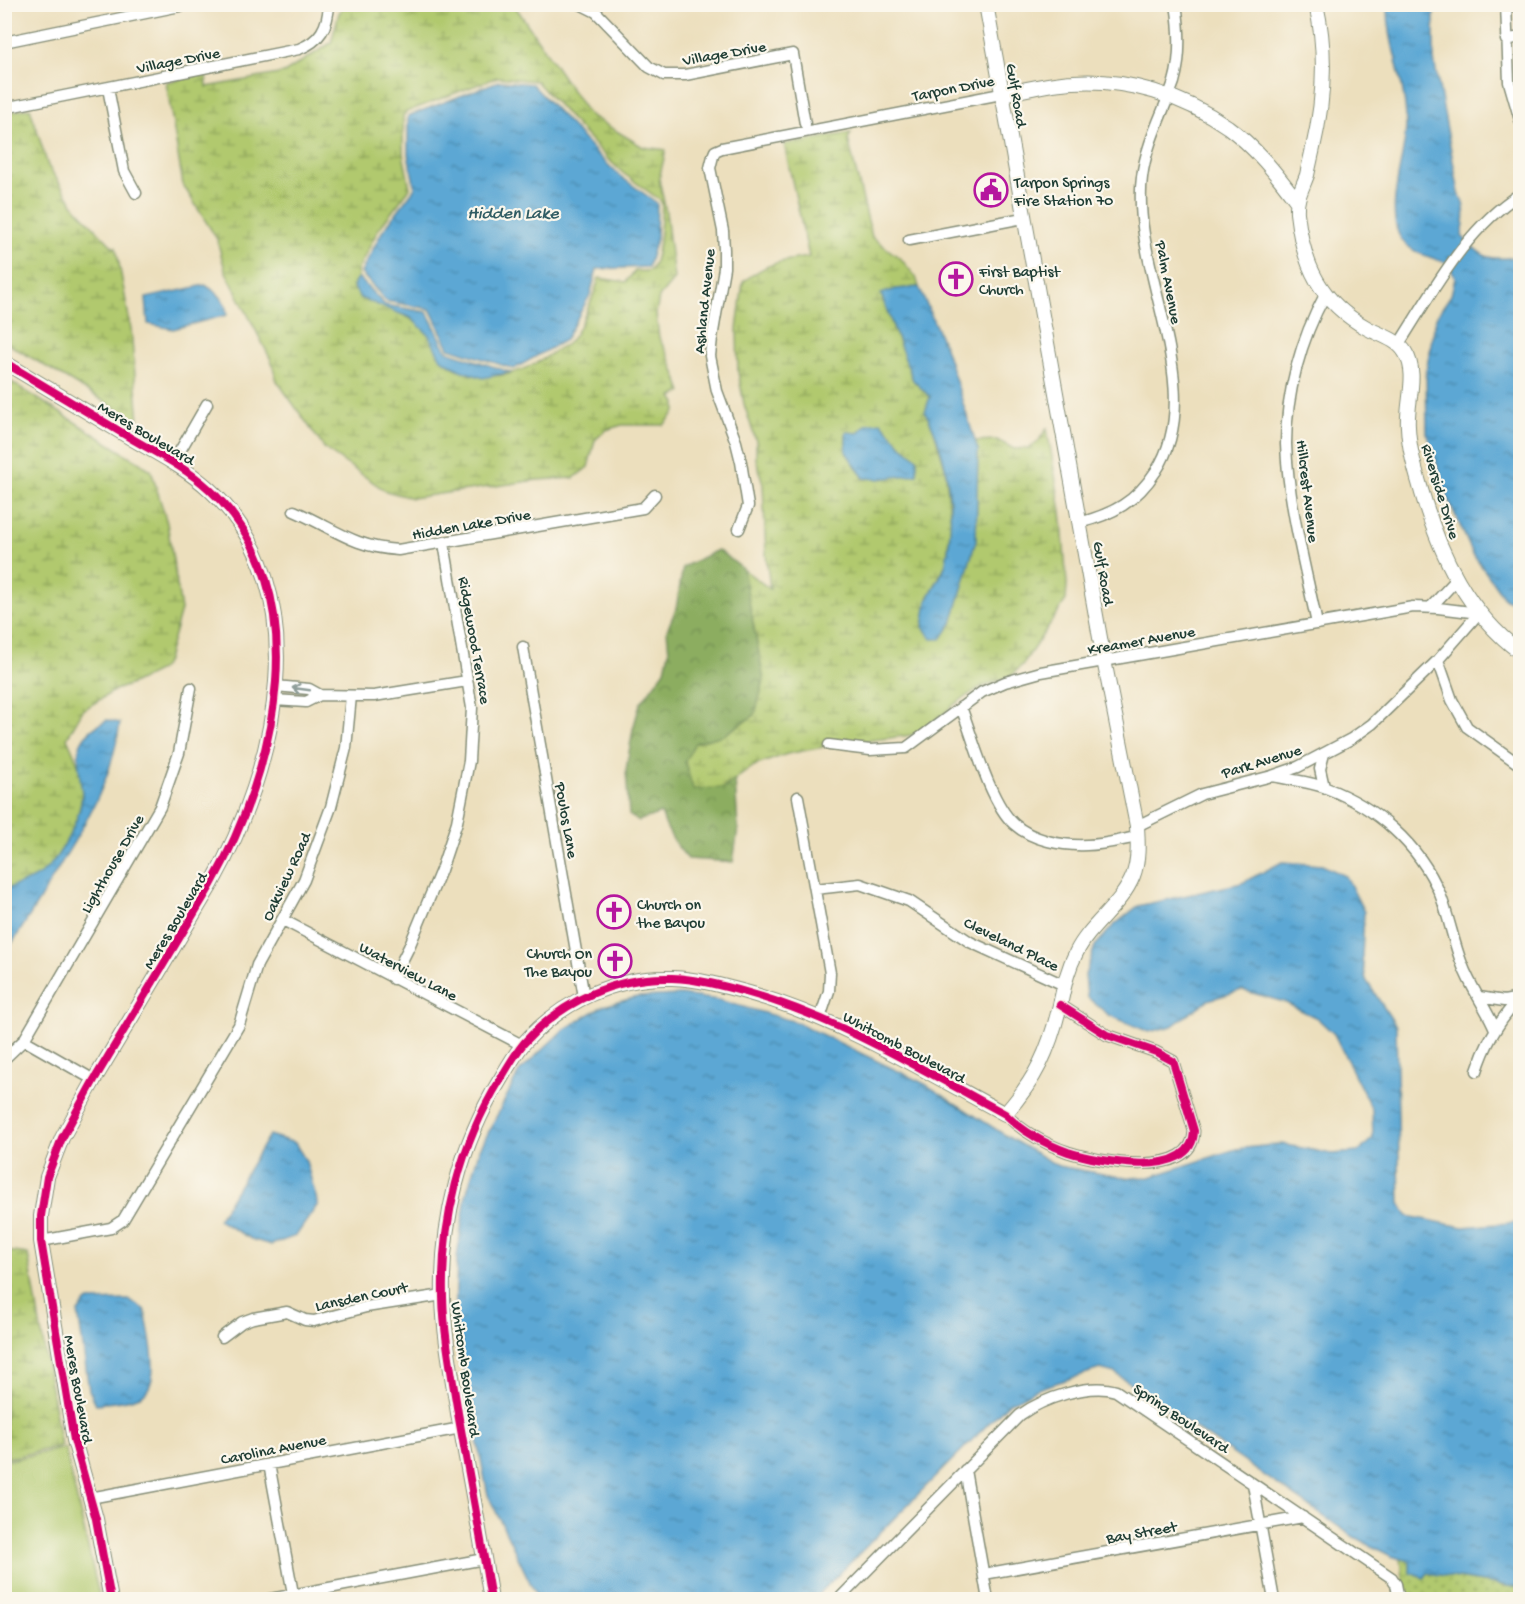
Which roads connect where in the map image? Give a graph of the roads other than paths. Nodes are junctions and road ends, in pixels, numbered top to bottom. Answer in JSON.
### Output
{"nodes":[{"id":1,"x":190,"y":4,"type":"edge"},
{"id":2,"x":329,"y":4,"type":"edge"},
{"id":3,"x":580,"y":4,"type":"edge"},
{"id":4,"x":986,"y":4,"type":"edge"},
{"id":5,"x":1176,"y":4,"type":"edge"},
{"id":6,"x":1316,"y":4,"type":"edge"},
{"id":7,"x":1506,"y":4,"type":"edge"},
{"id":8,"x":1521,"y":37,"type":"edge"},
{"id":9,"x":1506,"y":40,"type":"junction"},
{"id":10,"x":4,"y":42,"type":"edge"},
{"id":11,"x":108,"y":88,"type":"junction"},
{"id":12,"x":1001,"y":94,"type":"junction"},
{"id":13,"x":1168,"y":96,"type":"junction"},
{"id":14,"x":4,"y":108,"type":"edge"},
{"id":15,"x":1521,"y":120,"type":"edge"},
{"id":16,"x":805,"y":124,"type":"dead end"},
{"id":17,"x":722,"y":148,"type":"joint"},
{"id":18,"x":136,"y":192,"type":"dead end"},
{"id":19,"x":1521,"y":194,"type":"edge"},
{"id":20,"x":1296,"y":200,"type":"junction"},
{"id":21,"x":1023,"y":218,"type":"junction"},
{"id":22,"x":909,"y":240,"type":"dead end"},
{"id":23,"x":1325,"y":295,"type":"junction"},
{"id":24,"x":1399,"y":344,"type":"junction"},
{"id":25,"x":4,"y":362,"type":"edge"},
{"id":26,"x":207,"y":404,"type":"dead end"},
{"id":27,"x":173,"y":463,"type":"junction"},
{"id":28,"x":655,"y":495,"type":"dead end"},
{"id":29,"x":294,"y":511,"type":"dead end"},
{"id":30,"x":1079,"y":523,"type":"junction"},
{"id":31,"x":739,"y":530,"type":"dead end"},
{"id":32,"x":444,"y":543,"type":"junction"},
{"id":33,"x":1457,"y":579,"type":"junction"},
{"id":34,"x":1431,"y":608,"type":"junction"},
{"id":35,"x":1479,"y":613,"type":"junction"},
{"id":36,"x":1317,"y":624,"type":"junction"},
{"id":37,"x":523,"y":647,"type":"dead end"},
{"id":38,"x":1521,"y":652,"type":"edge"},
{"id":39,"x":1104,"y":660,"type":"junction"},
{"id":40,"x":1438,"y":660,"type":"junction"},
{"id":41,"x":467,"y":681,"type":"junction"},
{"id":42,"x":191,"y":688,"type":"dead end"},
{"id":43,"x":274,"y":693,"type":"junction"},
{"id":44,"x":351,"y":696,"type":"junction"},
{"id":45,"x":962,"y":707,"type":"junction"},
{"id":46,"x":829,"y":745,"type":"dead end"},
{"id":47,"x":1324,"y":754,"type":"junction"},
{"id":48,"x":1521,"y":765,"type":"edge"},
{"id":49,"x":1272,"y":776,"type":"junction"},
{"id":50,"x":1324,"y":787,"type":"junction"},
{"id":51,"x":798,"y":797,"type":"dead end"},
{"id":52,"x":1137,"y":832,"type":"junction"},
{"id":53,"x":815,"y":889,"type":"junction"},
{"id":54,"x":283,"y":920,"type":"junction"},
{"id":55,"x":393,"y":979,"type":"junction"},
{"id":56,"x":1064,"y":985,"type":"junction"},
{"id":57,"x":584,"y":997,"type":"junction"},
{"id":58,"x":1479,"y":997,"type":"junction"},
{"id":59,"x":1521,"y":998,"type":"edge"},
{"id":60,"x":1060,"y":1005,"type":"junction"},
{"id":61,"x":820,"y":1018,"type":"junction"},
{"id":62,"x":1495,"y":1029,"type":"junction"},
{"id":63,"x":24,"y":1040,"type":"junction"},
{"id":64,"x":522,"y":1045,"type":"junction"},
{"id":65,"x":4,"y":1059,"type":"edge"},
{"id":66,"x":1477,"y":1071,"type":"dead end"},
{"id":67,"x":94,"y":1080,"type":"junction"},
{"id":68,"x":1005,"y":1114,"type":"junction"},
{"id":69,"x":41,"y":1241,"type":"junction"},
{"id":70,"x":443,"y":1295,"type":"junction"},
{"id":71,"x":222,"y":1337,"type":"dead end"},
{"id":72,"x":461,"y":1428,"type":"junction"},
{"id":73,"x":268,"y":1464,"type":"junction"},
{"id":74,"x":965,"y":1470,"type":"junction"},
{"id":75,"x":1253,"y":1484,"type":"junction"},
{"id":76,"x":90,"y":1498,"type":"junction"},
{"id":77,"x":1303,"y":1517,"type":"junction"},
{"id":78,"x":1261,"y":1525,"type":"junction"},
{"id":79,"x":484,"y":1558,"type":"junction"},
{"id":80,"x":984,"y":1574,"type":"junction"},
{"id":81,"x":293,"y":1597,"type":"edge"},
{"id":82,"x":111,"y":1599,"type":"edge"},
{"id":83,"x":265,"y":1599,"type":"edge"},
{"id":84,"x":491,"y":1599,"type":"edge"},
{"id":85,"x":838,"y":1599,"type":"edge"},
{"id":86,"x":988,"y":1599,"type":"edge"},
{"id":87,"x":1274,"y":1599,"type":"edge"},
{"id":88,"x":1399,"y":1599,"type":"edge"}],
"edges":[{"from":1,"to":10,"type":"street"},
{"from":2,"to":11,"type":"street","name":"Village Drive"},
{"from":3,"to":16,"type":"street","name":"Village Drive"},
{"from":4,"to":12,"type":"street","name":"Gulf Road"},
{"from":5,"to":13,"type":"street","name":"Palm Avenue"},
{"from":6,"to":20,"type":"street"},
{"from":7,"to":9,"type":"street"},
{"from":8,"to":9,"type":"street"},
{"from":9,"to":15,"type":"street"},
{"from":11,"to":14,"type":"street","name":"Village Drive"},
{"from":11,"to":18,"type":"street"},
{"from":12,"to":13,"type":"street","name":"Tarpon Drive"},
{"from":12,"to":17,"type":"street","name":"Tarpon Drive"},
{"from":12,"to":21,"type":"street","name":"Gulf Road"},
{"from":13,"to":20,"type":"street","name":"Tarpon Drive"},
{"from":13,"to":30,"type":"street","name":"Palm Avenue"},
{"from":17,"to":31,"type":"street","name":"Ashland Avenue"},
{"from":19,"to":24,"type":"street"},
{"from":20,"to":23,"type":"street"},
{"from":21,"to":22,"type":"street"},
{"from":21,"to":30,"type":"street","name":"Gulf Road"},
{"from":23,"to":24,"type":"street"},
{"from":23,"to":36,"type":"street","name":"Hillcrest Avenue"},
{"from":24,"to":33,"type":"street","name":"Riverside Drive"},
{"from":25,"to":27,"type":"street","name":"Meres Boulevard"},
{"from":26,"to":27,"type":"street"},
{"from":27,"to":43,"type":"street","name":"Meres Boulevard"},
{"from":28,"to":32,"type":"street","name":"Hidden Lake Drive"},
{"from":29,"to":32,"type":"street","name":"Hidden Lake Drive"},
{"from":30,"to":39,"type":"street","name":"Gulf Road"},
{"from":32,"to":41,"type":"street","name":"Ridgewood Terrace"},
{"from":33,"to":34,"type":"street"},
{"from":33,"to":35,"type":"street","name":"Riverside Drive"},
{"from":34,"to":35,"type":"street","name":"Kreamer Avenue"},
{"from":34,"to":36,"type":"street","name":"Kreamer Avenue"},
{"from":35,"to":38,"type":"street","name":"Riverside Drive"},
{"from":35,"to":40,"type":"street","name":"Park Avenue"},
{"from":36,"to":39,"type":"street","name":"Kreamer Avenue"},
{"from":37,"to":57,"type":"street","name":"Poulos Lane"},
{"from":39,"to":45,"type":"street","name":"Kreamer Avenue"},
{"from":39,"to":52,"type":"street","name":"Gulf Road"},
{"from":40,"to":47,"type":"street","name":"Park Avenue"},
{"from":40,"to":48,"type":"street"},
{"from":41,"to":44,"type":"street"},
{"from":41,"to":55,"type":"street","name":"Ridgewood Terrace"},
{"from":42,"to":63,"type":"street","name":"Lighthouse Drive"},
{"from":43,"to":44,"type":"street"},
{"from":43,"to":67,"type":"street","name":"Meres Boulevard"},
{"from":44,"to":54,"type":"street","name":"Oakview Road"},
{"from":45,"to":46,"type":"street","name":"Kreamer Avenue"},
{"from":45,"to":52,"type":"street","name":"Park Avenue"},
{"from":47,"to":49,"type":"street","name":"Park Avenue"},
{"from":47,"to":50,"type":"street"},
{"from":49,"to":50,"type":"street"},
{"from":49,"to":52,"type":"street","name":"Park Avenue"},
{"from":50,"to":58,"type":"street"},
{"from":51,"to":53,"type":"street"},
{"from":52,"to":56,"type":"street","name":"Gulf Road"},
{"from":53,"to":56,"type":"street","name":"Cleveland Place"},
{"from":53,"to":61,"type":"street"},
{"from":54,"to":55,"type":"street","name":"Waterview Lane"},
{"from":54,"to":69,"type":"street","name":"Oakview Road"},
{"from":55,"to":64,"type":"street","name":"Waterview Lane"},
{"from":56,"to":60,"type":"street","name":"Gulf Road"},
{"from":57,"to":61,"type":"street","name":"Whitcomb Boulevard"},
{"from":57,"to":64,"type":"street","name":"Whitcomb Boulevard"},
{"from":58,"to":59,"type":"street"},
{"from":58,"to":62,"type":"street"},
{"from":59,"to":62,"type":"street"},
{"from":60,"to":68,"type":"street","name":"Gulf Road"},
{"from":60,"to":68,"type":"street","name":"Whitcomb Boulevard"},
{"from":61,"to":68,"type":"street","name":"Whitcomb Boulevard"},
{"from":62,"to":66,"type":"street"},
{"from":63,"to":65,"type":"street","name":"Lighthouse Drive"},
{"from":63,"to":67,"type":"street"},
{"from":64,"to":70,"type":"street","name":"Whitcomb Boulevard"},
{"from":67,"to":69,"type":"street","name":"Meres Boulevard"},
{"from":69,"to":76,"type":"street","name":"Meres Boulevard"},
{"from":70,"to":71,"type":"street","name":"Lansden Court"},
{"from":70,"to":72,"type":"street","name":"Whitcomb Boulevard"},
{"from":72,"to":73,"type":"street","name":"Carolina Avenue"},
{"from":72,"to":79,"type":"street","name":"Whitcomb Boulevard"},
{"from":73,"to":76,"type":"street","name":"Carolina Avenue"},
{"from":73,"to":81,"type":"street"},
{"from":74,"to":75,"type":"street","name":"Spring Boulevard"},
{"from":74,"to":80,"type":"street"},
{"from":74,"to":85,"type":"street","name":"Spring Boulevard"},
{"from":75,"to":77,"type":"street","name":"Spring Boulevard"},
{"from":75,"to":78,"type":"street"},
{"from":76,"to":82,"type":"street","name":"Meres Boulevard"},
{"from":77,"to":78,"type":"street","name":"Bay Street"},
{"from":77,"to":88,"type":"street","name":"Spring Boulevard"},
{"from":78,"to":80,"type":"street","name":"Bay Street"},
{"from":78,"to":87,"type":"street"},
{"from":79,"to":81,"type":"street"},
{"from":79,"to":84,"type":"street","name":"Whitcomb Boulevard"},
{"from":80,"to":86,"type":"street"},
{"from":81,"to":83,"type":"street"}]}
